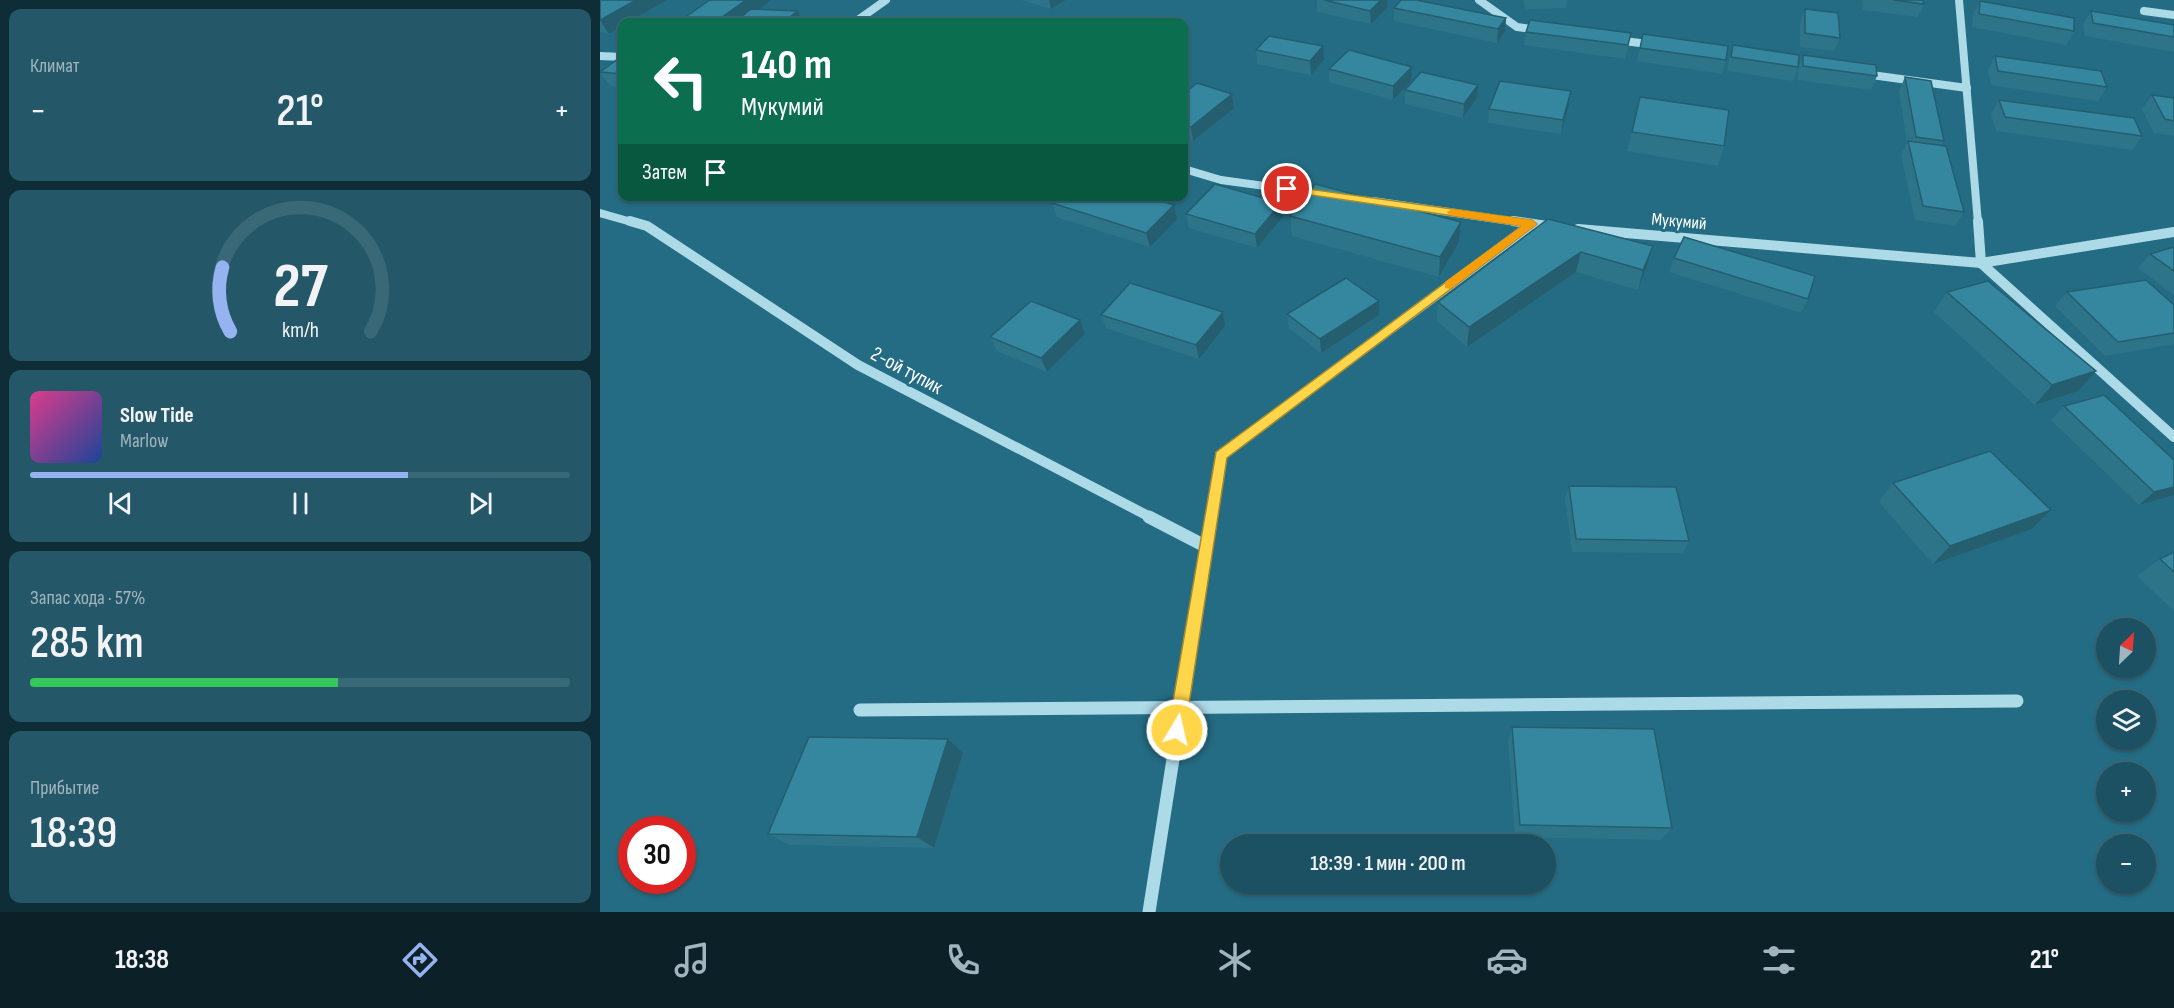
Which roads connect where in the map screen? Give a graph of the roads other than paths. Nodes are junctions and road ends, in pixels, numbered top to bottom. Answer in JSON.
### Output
{"nodes":[{"id":1,"x":886,"y":0,"type":"edge"},
{"id":2,"x":1479,"y":0,"type":"edge"},
{"id":3,"x":1959,"y":0,"type":"edge"},
{"id":4,"x":2144,"y":11,"type":"dead end"},
{"id":5,"x":2174,"y":15,"type":"edge"},
{"id":6,"x":861,"y":18,"type":"edge"},
{"id":7,"x":1552,"y":32,"type":"edge"},
{"id":8,"x":1611,"y":40,"type":"edge"},
{"id":9,"x":1659,"y":46,"type":"edge"},
{"id":10,"x":600,"y":56,"type":"edge"},
{"id":11,"x":618,"y":57,"type":"edge"},
{"id":12,"x":1860,"y":73,"type":"edge"},
{"id":13,"x":1967,"y":88,"type":"junction"},
{"id":14,"x":1188,"y":170,"type":"edge"},
{"id":15,"x":1336,"y":196,"type":"edge"},
{"id":16,"x":1359,"y":199,"type":"edge"},
{"id":17,"x":600,"y":213,"type":"edge"},
{"id":18,"x":1532,"y":224,"type":"junction"},
{"id":19,"x":2174,"y":232,"type":"edge"},
{"id":20,"x":1981,"y":263,"type":"junction"},
{"id":21,"x":2174,"y":437,"type":"edge"},
{"id":22,"x":1205,"y":546,"type":"junction"},
{"id":23,"x":2017,"y":701,"type":"dead end"},
{"id":24,"x":1180,"y":707,"type":"junction"},
{"id":25,"x":860,"y":710,"type":"dead end"},
{"id":26,"x":1149,"y":912,"type":"edge"}],
"edges":[{"from":1,"to":6,"type":"street"},
{"from":2,"to":7,"type":"street"},
{"from":3,"to":13,"type":"street"},
{"from":4,"to":5,"type":"street"},
{"from":8,"to":9,"type":"street"},
{"from":10,"to":11,"type":"street"},
{"from":12,"to":13,"type":"street"},
{"from":13,"to":20,"type":"street"},
{"from":14,"to":15,"type":"street"},
{"from":16,"to":18,"type":"street","name":"Мукумий"},
{"from":17,"to":22,"type":"street","name":"2-ой тупик"},
{"from":18,"to":20,"type":"street","name":"Мукумий"},
{"from":18,"to":22,"type":"street"},
{"from":19,"to":20,"type":"street","name":"Мукумий"},
{"from":20,"to":21,"type":"street"},
{"from":22,"to":24,"type":"street"},
{"from":23,"to":24,"type":"street"},
{"from":24,"to":25,"type":"street"},
{"from":24,"to":26,"type":"street"}]}
